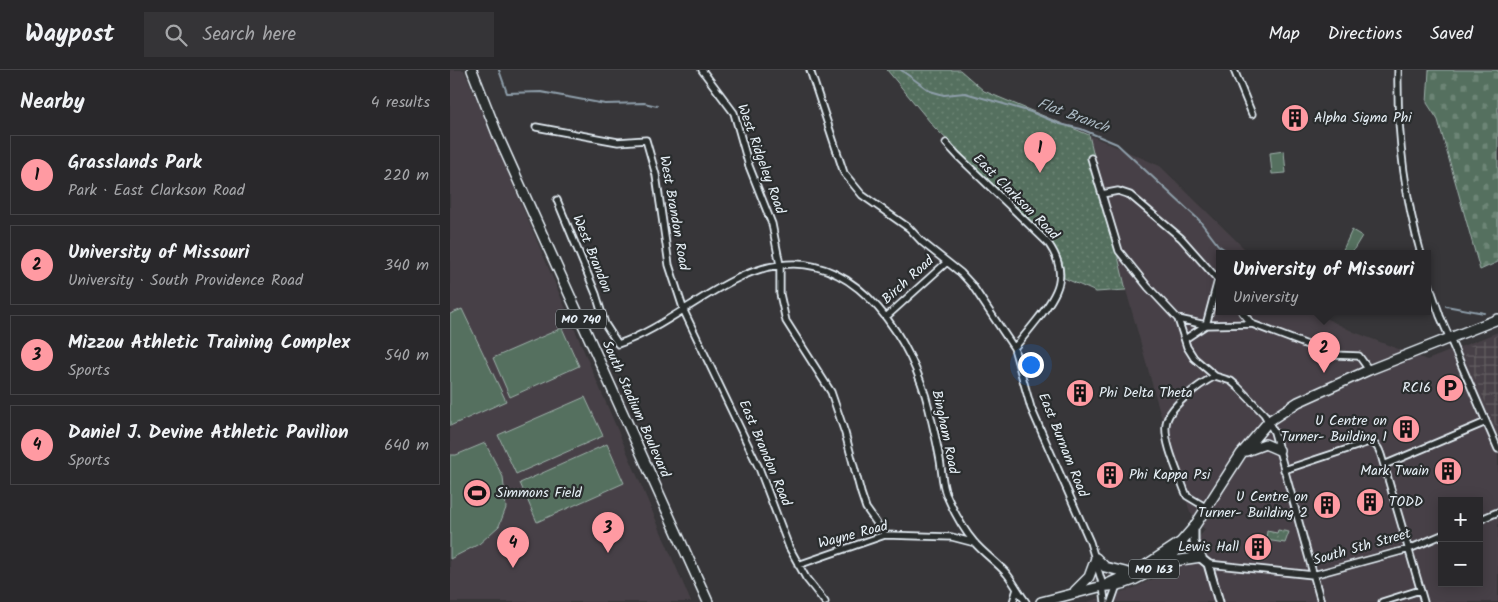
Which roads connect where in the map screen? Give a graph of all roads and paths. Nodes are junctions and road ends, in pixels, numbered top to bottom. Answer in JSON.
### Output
{"nodes":[{"id":1,"x":472,"y":70,"type":"edge"},
{"id":2,"x":702,"y":70,"type":"edge"},
{"id":3,"x":810,"y":70,"type":"edge"},
{"id":4,"x":1234,"y":70,"type":"edge"},
{"id":5,"x":1398,"y":70,"type":"edge"},
{"id":6,"x":1252,"y":114,"type":"dead end"},
{"id":7,"x":536,"y":126,"type":"dead end"},
{"id":8,"x":946,"y":143,"type":"dead end"},
{"id":9,"x":1091,"y":158,"type":"dead end"},
{"id":10,"x":1102,"y":194,"type":"junction"},
{"id":11,"x":557,"y":200,"type":"dead end"},
{"id":12,"x":1419,"y":250,"type":"edge"},
{"id":13,"x":947,"y":262,"type":"junction"},
{"id":14,"x":780,"y":264,"type":"junction"},
{"id":15,"x":1216,"y":278,"type":"edge"},
{"id":16,"x":1431,"y":289,"type":"edge"},
{"id":17,"x":1216,"y":291,"type":"edge"},
{"id":18,"x":684,"y":311,"type":"junction"},
{"id":19,"x":1244,"y":315,"type":"edge"},
{"id":20,"x":886,"y":317,"type":"junction"},
{"id":21,"x":1178,"y":319,"type":"junction"},
{"id":22,"x":1498,"y":319,"type":"edge"},
{"id":23,"x":1252,"y":324,"type":"junction"},
{"id":24,"x":1206,"y":325,"type":"junction"},
{"id":25,"x":1450,"y":338,"type":"junction"},
{"id":26,"x":1185,"y":339,"type":"junction"},
{"id":27,"x":618,"y":344,"type":"joint"},
{"id":28,"x":1014,"y":348,"type":"junction"},
{"id":29,"x":1369,"y":370,"type":"junction"},
{"id":30,"x":1215,"y":376,"type":"junction"},
{"id":31,"x":1269,"y":421,"type":"junction"},
{"id":32,"x":1486,"y":422,"type":"junction"},
{"id":33,"x":1498,"y":449,"type":"edge"},
{"id":34,"x":1279,"y":450,"type":"junction"},
{"id":35,"x":1241,"y":454,"type":"junction"},
{"id":36,"x":1384,"y":465,"type":"junction"},
{"id":37,"x":1284,"y":470,"type":"junction"},
{"id":38,"x":1207,"y":508,"type":"junction"},
{"id":39,"x":1498,"y":512,"type":"edge"},
{"id":40,"x":1483,"y":518,"type":"edge"},
{"id":41,"x":1194,"y":527,"type":"junction"},
{"id":42,"x":885,"y":536,"type":"junction"},
{"id":43,"x":1438,"y":537,"type":"edge"},
{"id":44,"x":974,"y":542,"type":"junction"},
{"id":45,"x":1181,"y":542,"type":"junction"},
{"id":46,"x":1409,"y":549,"type":"junction"},
{"id":47,"x":1200,"y":557,"type":"junction"},
{"id":48,"x":1096,"y":558,"type":"junction"},
{"id":49,"x":1208,"y":564,"type":"junction"},
{"id":50,"x":798,"y":565,"type":"junction"},
{"id":51,"x":1313,"y":575,"type":"junction"},
{"id":52,"x":1134,"y":576,"type":"junction"},
{"id":53,"x":1117,"y":585,"type":"junction"},
{"id":54,"x":1103,"y":586,"type":"junction"},
{"id":55,"x":1016,"y":589,"type":"junction"},
{"id":56,"x":1420,"y":590,"type":"junction"},
{"id":57,"x":1071,"y":594,"type":"junction"},
{"id":58,"x":708,"y":602,"type":"edge"},
{"id":59,"x":825,"y":602,"type":"edge"},
{"id":60,"x":1013,"y":602,"type":"edge"},
{"id":61,"x":1026,"y":602,"type":"edge"},
{"id":62,"x":1041,"y":602,"type":"edge"},
{"id":63,"x":1105,"y":602,"type":"edge"},
{"id":64,"x":1111,"y":602,"type":"edge"},
{"id":65,"x":1219,"y":602,"type":"edge"},
{"id":66,"x":1321,"y":602,"type":"edge"},
{"id":67,"x":1382,"y":602,"type":"edge"},
{"id":68,"x":1424,"y":602,"type":"edge"}],
"edges":[{"from":1,"to":58,"type":"main road","name":"South Stadium Boulevard","number":"MO 740"},
{"from":2,"to":14,"type":"street","name":"West Ridgeley Road"},
{"from":3,"to":13,"type":"street","name":"East Burnam Road"},
{"from":4,"to":6,"type":"street"},
{"from":5,"to":12,"type":"street"},
{"from":7,"to":18,"type":"street","name":"West Brandon Road"},
{"from":8,"to":28,"type":"street","name":"East Clarkson Road"},
{"from":9,"to":10,"type":"street"},
{"from":10,"to":15,"type":"street"},
{"from":10,"to":21,"type":"street"},
{"from":11,"to":27,"type":"street","name":"West Brandon"},
{"from":13,"to":20,"type":"street","name":"Birch Road"},
{"from":13,"to":28,"type":"street","name":"East Burnam Road"},
{"from":14,"to":18,"type":"street","name":"Bingham Road"},
{"from":14,"to":20,"type":"street","name":"Bingham Road"},
{"from":14,"to":42,"type":"street","name":"West Ridgeley Road"},
{"from":16,"to":25,"type":"street"},
{"from":17,"to":24,"type":"street"},
{"from":18,"to":27,"type":"street","name":"Bingham Road"},
{"from":18,"to":50,"type":"street","name":"East Brandon Road"},
{"from":19,"to":23,"type":"street"},
{"from":20,"to":44,"type":"street","name":"Bingham Road"},
{"from":21,"to":24,"type":"street"},
{"from":21,"to":26,"type":"street"},
{"from":22,"to":25,"type":"main road","number":"MO 163"},
{"from":23,"to":24,"type":"street"},
{"from":23,"to":29,"type":"street"},
{"from":24,"to":26,"type":"street"},
{"from":25,"to":29,"type":"main road","number":"MO 163"},
{"from":25,"to":32,"type":"street"},
{"from":26,"to":30,"type":"street"},
{"from":28,"to":48,"type":"street","name":"East Burnam Road"},
{"from":29,"to":31,"type":"main road","number":"MO 163"},
{"from":30,"to":31,"type":"street"},
{"from":30,"to":38,"type":"street"},
{"from":31,"to":34,"type":"street"},
{"from":31,"to":35,"type":"main road","number":"MO 163"},
{"from":32,"to":33,"type":"street"},
{"from":32,"to":36,"type":"street"},
{"from":34,"to":35,"type":"main road"},
{"from":34,"to":37,"type":"street"},
{"from":35,"to":38,"type":"main road","number":"MO 163"},
{"from":36,"to":37,"type":"street"},
{"from":36,"to":46,"type":"street"},
{"from":37,"to":51,"type":"street"},
{"from":38,"to":41,"type":"main road","number":"MO 163"},
{"from":39,"to":40,"type":"street"},
{"from":41,"to":45,"type":"main road","number":"MO 163"},
{"from":41,"to":47,"type":"street"},
{"from":42,"to":44,"type":"street","name":"Wayne Road"},
{"from":42,"to":50,"type":"street","name":"Wayne Road"},
{"from":43,"to":46,"type":"street","name":"South 5th Street"},
{"from":44,"to":55,"type":"street","name":"Bingham Road"},
{"from":45,"to":47,"type":"street"},
{"from":45,"to":52,"type":"main road","number":"MO 163"},
{"from":46,"to":51,"type":"street","name":"South 5th Street"},
{"from":46,"to":56,"type":"street"},
{"from":47,"to":49,"type":"street"},
{"from":47,"to":52,"type":"main road"},
{"from":48,"to":52,"type":"main road"},
{"from":48,"to":54,"type":"street","name":"East Burnam Road"},
{"from":48,"to":57,"type":"main road"},
{"from":49,"to":51,"type":"street","name":"South 5th Street"},
{"from":49,"to":65,"type":"street"},
{"from":50,"to":59,"type":"street","name":"East Brandon Road"},
{"from":51,"to":66,"type":"street"},
{"from":52,"to":53,"type":"main road","number":"MO 163"},
{"from":52,"to":54,"type":"main road","number":"MO 163"},
{"from":53,"to":54,"type":"main road","number":"MO 163"},
{"from":53,"to":64,"type":"street"},
{"from":54,"to":57,"type":"main road","number":"MO 163"},
{"from":54,"to":63,"type":"street","name":"East Burnam Road"},
{"from":55,"to":60,"type":"street"},
{"from":55,"to":61,"type":"street","name":"Bingham Road"},
{"from":56,"to":67,"type":"street"},
{"from":56,"to":68,"type":"street"},
{"from":57,"to":62,"type":"main road","number":"MO 163"}]}
